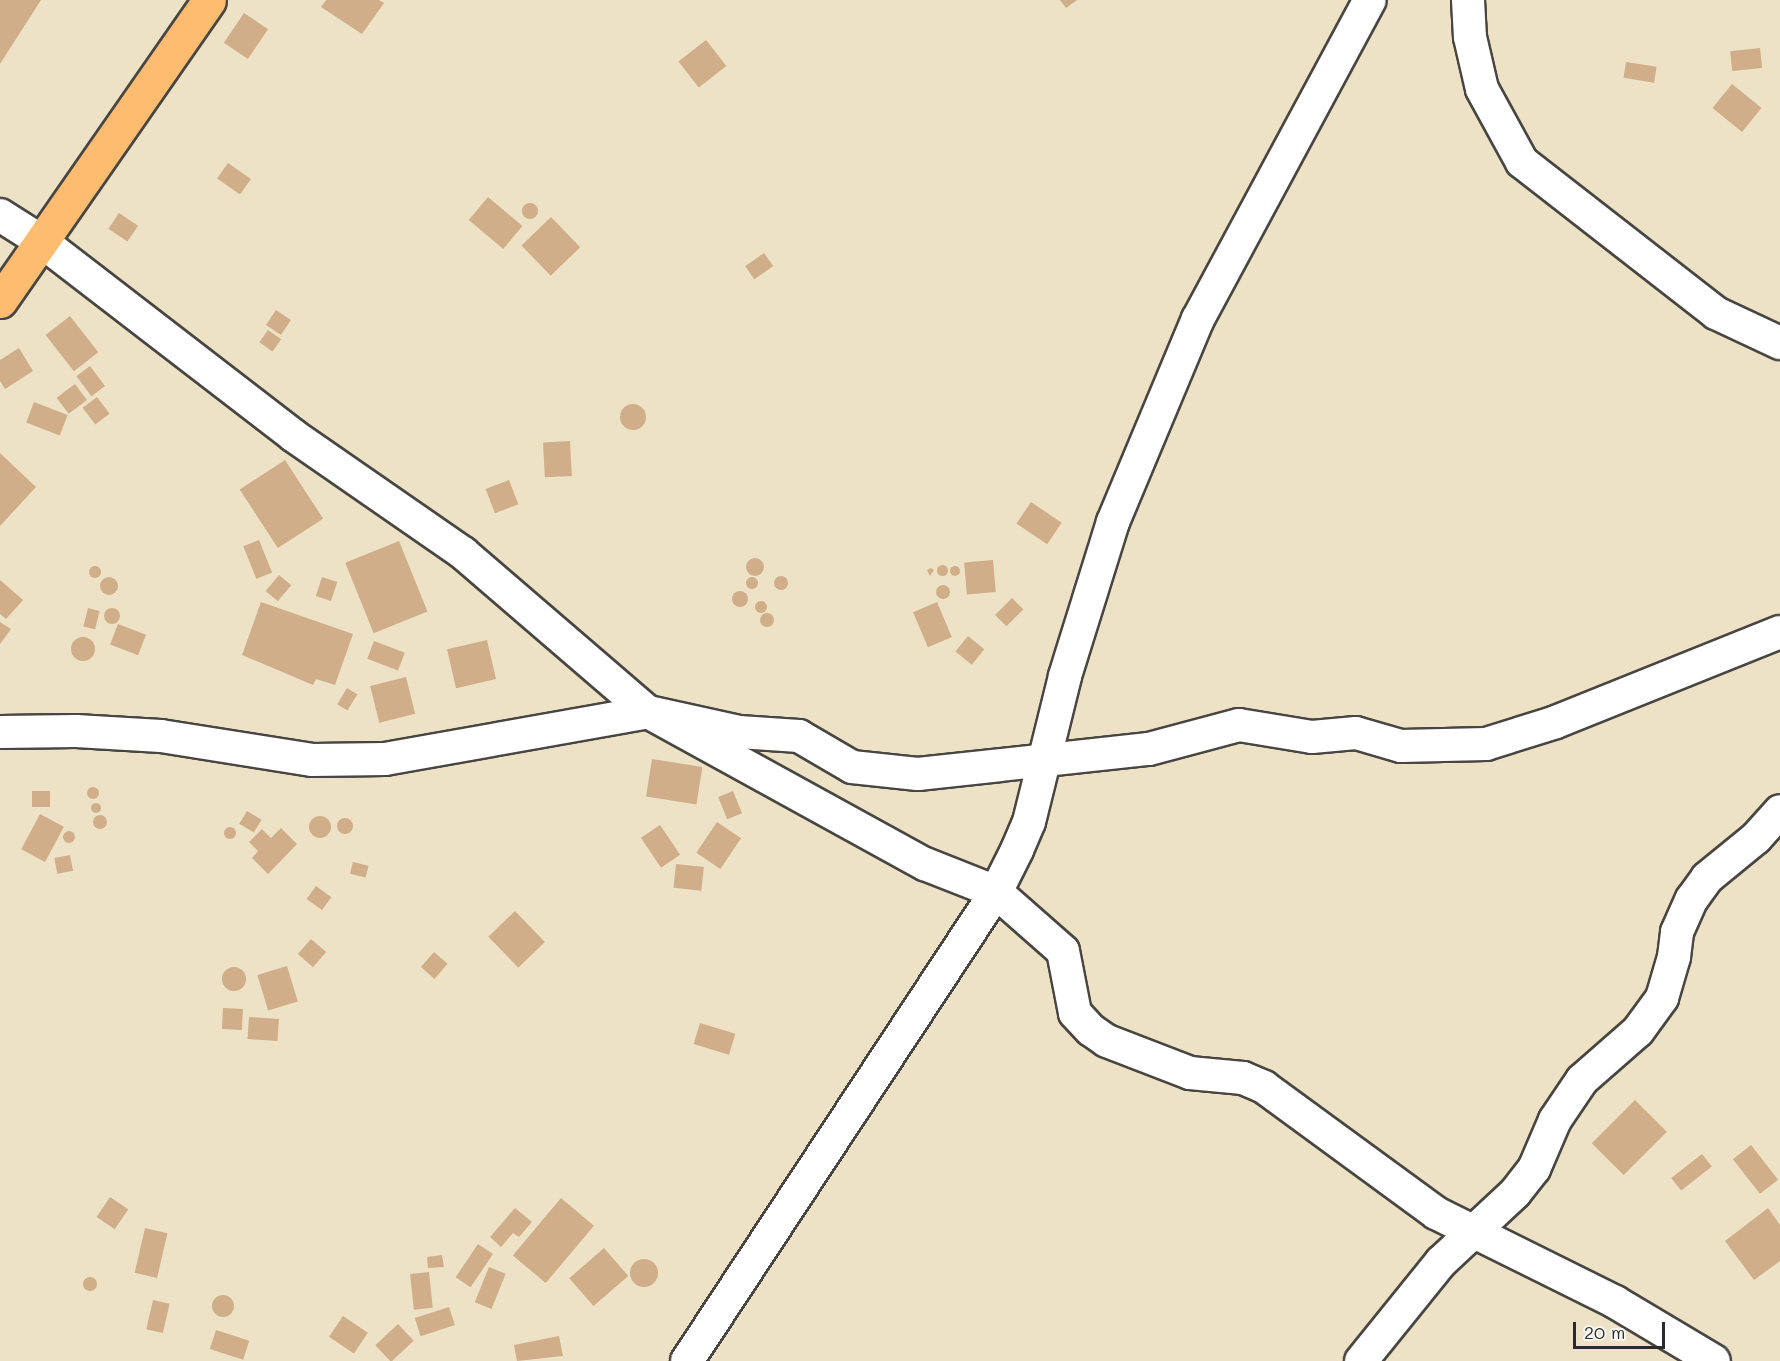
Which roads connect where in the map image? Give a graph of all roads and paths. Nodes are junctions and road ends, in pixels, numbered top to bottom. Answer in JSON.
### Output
{"nodes":[{"id":1,"x":209,"y":0,"type":"edge"},
{"id":2,"x":1370,"y":0,"type":"edge"},
{"id":3,"x":1468,"y":0,"type":"edge"},
{"id":4,"x":0,"y":215,"type":"edge"},
{"id":5,"x":41,"y":241,"type":"junction"},
{"id":6,"x":0,"y":301,"type":"edge"},
{"id":7,"x":1780,"y":343,"type":"edge"},
{"id":8,"x":1780,"y":633,"type":"edge"},
{"id":9,"x":648,"y":712,"type":"junction"},
{"id":10,"x":0,"y":732,"type":"edge"},
{"id":11,"x":1046,"y":761,"type":"junction"},
{"id":12,"x":1780,"y":811,"type":"edge"},
{"id":13,"x":996,"y":892,"type":"junction"},
{"id":14,"x":1472,"y":1231,"type":"junction"},
{"id":15,"x":687,"y":1361,"type":"edge"},
{"id":16,"x":1361,"y":1361,"type":"edge"},
{"id":17,"x":1714,"y":1361,"type":"edge"}],
"edges":[{"from":1,"to":5,"type":"main road"},
{"from":2,"to":11,"type":"street"},
{"from":3,"to":7,"type":"street"},
{"from":4,"to":5,"type":"street"},
{"from":5,"to":6,"type":"main road"},
{"from":5,"to":9,"type":"street"},
{"from":8,"to":11,"type":"street"},
{"from":9,"to":10,"type":"street"},
{"from":9,"to":11,"type":"street"},
{"from":9,"to":13,"type":"street"},
{"from":11,"to":13,"type":"street"},
{"from":12,"to":14,"type":"street"},
{"from":13,"to":14,"type":"street"},
{"from":13,"to":15,"type":"street"},
{"from":14,"to":16,"type":"street"},
{"from":14,"to":17,"type":"street"}]}
